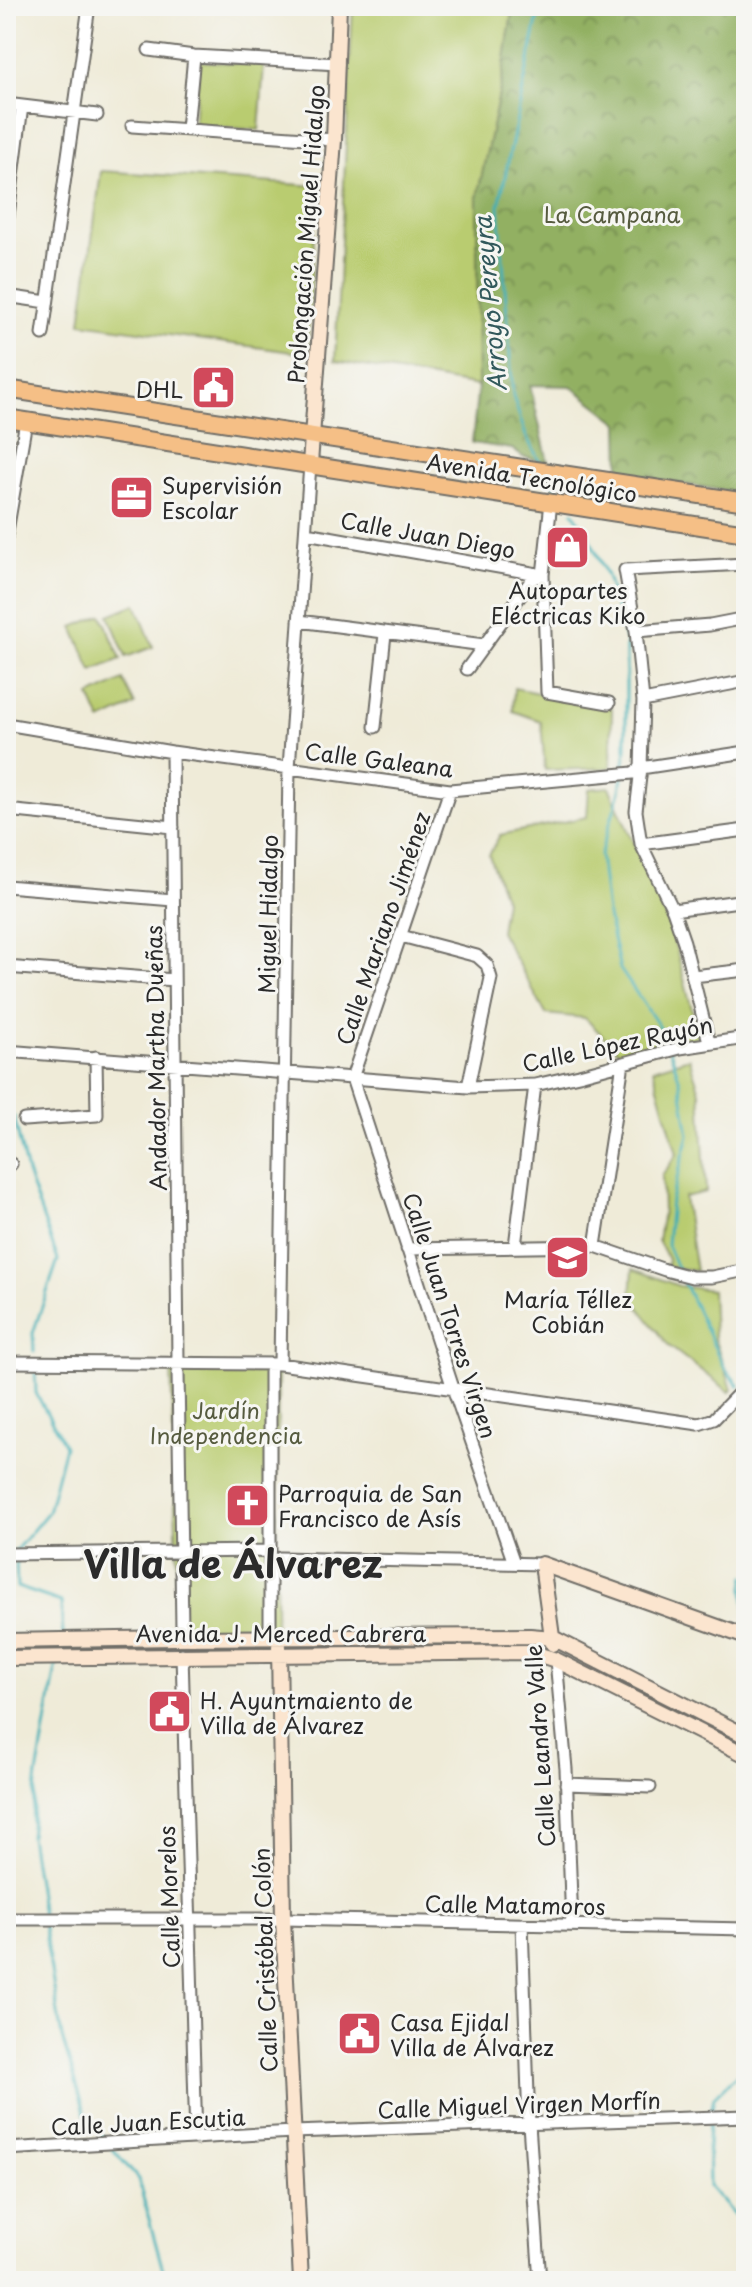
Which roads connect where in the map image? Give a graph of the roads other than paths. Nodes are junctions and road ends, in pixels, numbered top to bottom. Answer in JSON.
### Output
{"nodes":[{"id":1,"x":89,"y":6,"type":"edge"},
{"id":2,"x":339,"y":6,"type":"edge"},
{"id":3,"x":149,"y":50,"type":"dead end"},
{"id":4,"x":194,"y":56,"type":"junction"},
{"id":5,"x":338,"y":64,"type":"junction"},
{"id":6,"x":6,"y":104,"type":"edge"},
{"id":7,"x":22,"y":106,"type":"junction"},
{"id":8,"x":75,"y":113,"type":"junction"},
{"id":9,"x":97,"y":115,"type":"dead end"},
{"id":10,"x":132,"y":126,"type":"dead end"},
{"id":11,"x":187,"y":129,"type":"junction"},
{"id":12,"x":334,"y":140,"type":"junction"},
{"id":13,"x":6,"y":231,"type":"edge"},
{"id":14,"x":6,"y":296,"type":"edge"},
{"id":15,"x":47,"y":302,"type":"junction"},
{"id":16,"x":43,"y":334,"type":"dead end"},
{"id":17,"x":6,"y":389,"type":"edge"},
{"id":18,"x":51,"y":395,"type":"junction"},
{"id":19,"x":6,"y":418,"type":"edge"},
{"id":20,"x":26,"y":421,"type":"junction"},
{"id":21,"x":50,"y":423,"type":"junction"},
{"id":22,"x":314,"y":436,"type":"junction"},
{"id":23,"x":310,"y":464,"type":"junction"},
{"id":24,"x":746,"y":502,"type":"edge"},
{"id":25,"x":554,"y":503,"type":"junction"},
{"id":26,"x":7,"y":524,"type":"edge"},
{"id":27,"x":306,"y":533,"type":"junction"},
{"id":28,"x":746,"y":533,"type":"edge"},
{"id":29,"x":6,"y":537,"type":"edge"},
{"id":30,"x":746,"y":557,"type":"edge"},
{"id":31,"x":746,"y":566,"type":"edge"},
{"id":32,"x":540,"y":574,"type":"junction"},
{"id":33,"x":746,"y":618,"type":"edge"},
{"id":34,"x":299,"y":621,"type":"junction"},
{"id":35,"x":636,"y":631,"type":"junction"},
{"id":36,"x":385,"y":634,"type":"junction"},
{"id":37,"x":484,"y":645,"type":"junction"},
{"id":38,"x":467,"y":669,"type":"dead end"},
{"id":39,"x":746,"y":681,"type":"edge"},
{"id":40,"x":643,"y":701,"type":"junction"},
{"id":41,"x":609,"y":703,"type":"dead end"},
{"id":42,"x":6,"y":724,"type":"edge"},
{"id":43,"x":375,"y":727,"type":"dead end"},
{"id":44,"x":172,"y":752,"type":"junction"},
{"id":45,"x":746,"y":752,"type":"edge"},
{"id":46,"x":289,"y":768,"type":"junction"},
{"id":47,"x":637,"y":770,"type":"junction"},
{"id":48,"x":450,"y":790,"type":"junction"},
{"id":49,"x":6,"y":810,"type":"edge"},
{"id":50,"x":173,"y":827,"type":"junction"},
{"id":51,"x":746,"y":830,"type":"edge"},
{"id":52,"x":641,"y":844,"type":"junction"},
{"id":53,"x":6,"y":886,"type":"edge"},
{"id":54,"x":173,"y":900,"type":"junction"},
{"id":55,"x":746,"y":900,"type":"edge"},
{"id":56,"x":673,"y":910,"type":"junction"},
{"id":57,"x":401,"y":936,"type":"junction"},
{"id":58,"x":6,"y":967,"type":"edge"},
{"id":59,"x":746,"y":970,"type":"edge"},
{"id":60,"x":693,"y":976,"type":"junction"},
{"id":61,"x":174,"y":980,"type":"junction"},
{"id":62,"x":746,"y":1038,"type":"edge"},
{"id":63,"x":709,"y":1042,"type":"junction"},
{"id":64,"x":6,"y":1051,"type":"edge"},
{"id":65,"x":96,"y":1057,"type":"junction"},
{"id":66,"x":623,"y":1063,"type":"junction"},
{"id":67,"x":175,"y":1064,"type":"junction"},
{"id":68,"x":284,"y":1073,"type":"junction"},
{"id":69,"x":352,"y":1078,"type":"junction"},
{"id":70,"x":535,"y":1085,"type":"junction"},
{"id":71,"x":468,"y":1087,"type":"junction"},
{"id":72,"x":24,"y":1120,"type":"dead end"},
{"id":73,"x":515,"y":1246,"type":"junction"},
{"id":74,"x":595,"y":1246,"type":"junction"},
{"id":75,"x":407,"y":1249,"type":"junction"},
{"id":76,"x":746,"y":1270,"type":"edge"},
{"id":77,"x":6,"y":1362,"type":"edge"},
{"id":78,"x":274,"y":1367,"type":"junction"},
{"id":79,"x":178,"y":1368,"type":"junction"},
{"id":80,"x":746,"y":1386,"type":"edge"},
{"id":81,"x":453,"y":1388,"type":"junction"},
{"id":82,"x":180,"y":1552,"type":"junction"},
{"id":83,"x":8,"y":1554,"type":"edge"},
{"id":84,"x":275,"y":1554,"type":"junction"},
{"id":85,"x":514,"y":1563,"type":"junction"},
{"id":86,"x":542,"y":1564,"type":"junction"},
{"id":87,"x":182,"y":1628,"type":"dead end"},
{"id":88,"x":274,"y":1633,"type":"junction"},
{"id":89,"x":742,"y":1635,"type":"edge"},
{"id":90,"x":553,"y":1638,"type":"junction"},
{"id":91,"x":61,"y":1640,"type":"junction"},
{"id":92,"x":6,"y":1641,"type":"edge"},
{"id":93,"x":182,"y":1654,"type":"junction"},
{"id":94,"x":279,"y":1654,"type":"junction"},
{"id":95,"x":61,"y":1656,"type":"junction"},
{"id":96,"x":6,"y":1658,"type":"edge"},
{"id":97,"x":556,"y":1660,"type":"junction"},
{"id":98,"x":746,"y":1736,"type":"edge"},
{"id":99,"x":746,"y":1755,"type":"edge"},
{"id":100,"x":566,"y":1784,"type":"junction"},
{"id":101,"x":650,"y":1787,"type":"dead end"},
{"id":102,"x":6,"y":1919,"type":"edge"},
{"id":103,"x":188,"y":1919,"type":"junction"},
{"id":104,"x":283,"y":1919,"type":"junction"},
{"id":105,"x":522,"y":1924,"type":"junction"},
{"id":106,"x":572,"y":1925,"type":"junction"},
{"id":107,"x":746,"y":1929,"type":"edge"},
{"id":108,"x":746,"y":2116,"type":"edge"},
{"id":109,"x":529,"y":2124,"type":"junction"},
{"id":110,"x":293,"y":2132,"type":"junction"},
{"id":111,"x":196,"y":2139,"type":"junction"},
{"id":112,"x":6,"y":2149,"type":"edge"},
{"id":113,"x":6,"y":2242,"type":"edge"},
{"id":114,"x":7,"y":2281,"type":"edge"},
{"id":115,"x":301,"y":2281,"type":"edge"},
{"id":116,"x":540,"y":2281,"type":"edge"}],
"edges":[{"from":1,"to":8,"type":"street"},
{"from":2,"to":5,"type":"main road","name":"Prolongación Miguel Hidalgo"},
{"from":3,"to":4,"type":"street"},
{"from":4,"to":5,"type":"street"},
{"from":4,"to":11,"type":"street"},
{"from":5,"to":12,"type":"main road","name":"Prolongación Miguel Hidalgo"},
{"from":6,"to":7,"type":"street"},
{"from":7,"to":8,"type":"street"},
{"from":7,"to":13,"type":"street"},
{"from":8,"to":9,"type":"street"},
{"from":8,"to":15,"type":"street"},
{"from":10,"to":11,"type":"street"},
{"from":11,"to":12,"type":"street"},
{"from":12,"to":22,"type":"main road","name":"Prolongación Miguel Hidalgo"},
{"from":14,"to":15,"type":"street"},
{"from":15,"to":16,"type":"street"},
{"from":17,"to":18,"type":"main road","name":"Avenida Tecnológico"},
{"from":18,"to":21,"type":"main road"},
{"from":18,"to":22,"type":"main road","name":"Avenida Tecnológico"},
{"from":19,"to":20,"type":"main road","name":"Avenida Tecnológico"},
{"from":20,"to":21,"type":"main road","name":"Avenida Tecnológico"},
{"from":20,"to":26,"type":"street"},
{"from":21,"to":23,"type":"main road","name":"Avenida Tecnológico"},
{"from":22,"to":23,"type":"main road","name":"Prolongación Miguel Hidalgo"},
{"from":22,"to":24,"type":"main road","name":"Avenida Tecnológico"},
{"from":23,"to":25,"type":"main road","name":"Avenida Tecnológico"},
{"from":23,"to":27,"type":"street","name":"Miguel Hidalgo"},
{"from":25,"to":28,"type":"main road","name":"Avenida Tecnológico"},
{"from":25,"to":32,"type":"street"},
{"from":26,"to":29,"type":"street"},
{"from":27,"to":32,"type":"street","name":"Calle Juan Diego"},
{"from":27,"to":34,"type":"street","name":"Miguel Hidalgo"},
{"from":30,"to":31,"type":"main road"},
{"from":31,"to":35,"type":"street"},
{"from":32,"to":37,"type":"street"},
{"from":32,"to":41,"type":"street"},
{"from":33,"to":35,"type":"street"},
{"from":34,"to":36,"type":"street"},
{"from":34,"to":46,"type":"street","name":"Miguel Hidalgo"},
{"from":35,"to":40,"type":"street"},
{"from":36,"to":37,"type":"street"},
{"from":36,"to":43,"type":"street"},
{"from":37,"to":38,"type":"street"},
{"from":39,"to":40,"type":"street"},
{"from":40,"to":47,"type":"street"},
{"from":42,"to":44,"type":"street","name":"Calle Galeana"},
{"from":44,"to":46,"type":"street","name":"Calle Galeana"},
{"from":44,"to":50,"type":"street","name":"Andador Martha Dueñas"},
{"from":45,"to":47,"type":"street","name":"Calle Galeana"},
{"from":46,"to":48,"type":"street","name":"Calle Galeana"},
{"from":46,"to":68,"type":"street","name":"Miguel Hidalgo"},
{"from":47,"to":48,"type":"street","name":"Calle Galeana"},
{"from":47,"to":52,"type":"street"},
{"from":48,"to":57,"type":"street","name":"Calle Mariano Jiménez"},
{"from":49,"to":50,"type":"street"},
{"from":50,"to":54,"type":"street","name":"Andador Martha Dueñas"},
{"from":51,"to":52,"type":"street"},
{"from":52,"to":56,"type":"street"},
{"from":53,"to":54,"type":"street"},
{"from":54,"to":61,"type":"street","name":"Andador Martha Dueñas"},
{"from":55,"to":56,"type":"street"},
{"from":56,"to":60,"type":"street"},
{"from":57,"to":69,"type":"street","name":"Calle Mariano Jiménez"},
{"from":57,"to":71,"type":"street"},
{"from":58,"to":61,"type":"street"},
{"from":59,"to":60,"type":"street"},
{"from":60,"to":63,"type":"street"},
{"from":61,"to":67,"type":"street","name":"Andador Martha Dueñas"},
{"from":62,"to":63,"type":"street","name":"Calle López Rayón"},
{"from":63,"to":66,"type":"street","name":"Calle López Rayón"},
{"from":64,"to":65,"type":"street","name":"Calle López Rayón"},
{"from":65,"to":67,"type":"street","name":"Calle López Rayón"},
{"from":65,"to":72,"type":"street"},
{"from":66,"to":70,"type":"street","name":"Calle López Rayón"},
{"from":66,"to":74,"type":"street"},
{"from":67,"to":68,"type":"street","name":"Calle López Rayón"},
{"from":67,"to":79,"type":"street","name":"Andador Martha Dueñas"},
{"from":68,"to":69,"type":"street","name":"Calle López Rayón"},
{"from":68,"to":78,"type":"street","name":"Miguel Hidalgo"},
{"from":69,"to":71,"type":"street","name":"Calle López Rayón"},
{"from":69,"to":75,"type":"street","name":"Calle Juan Torres Virgen"},
{"from":70,"to":71,"type":"street","name":"Calle López Rayón"},
{"from":70,"to":73,"type":"street"},
{"from":73,"to":74,"type":"street"},
{"from":73,"to":75,"type":"street"},
{"from":74,"to":76,"type":"street"},
{"from":75,"to":81,"type":"street","name":"Calle Juan Torres Virgen"},
{"from":77,"to":79,"type":"street"},
{"from":78,"to":79,"type":"street"},
{"from":78,"to":81,"type":"street"},
{"from":78,"to":84,"type":"street","name":"Miguel Hidalgo"},
{"from":79,"to":82,"type":"street","name":"Andador Martha Dueñas"},
{"from":80,"to":81,"type":"street"},
{"from":81,"to":85,"type":"street","name":"Calle Juan Torres Virgen"},
{"from":82,"to":83,"type":"street"},
{"from":82,"to":84,"type":"street"},
{"from":82,"to":87,"type":"street","name":"Andador Martha Dueñas"},
{"from":84,"to":85,"type":"street"},
{"from":84,"to":88,"type":"street","name":"Miguel Hidalgo"},
{"from":85,"to":86,"type":"street"},
{"from":86,"to":89,"type":"main road"},
{"from":86,"to":90,"type":"main road","name":"Calle Leandro Valle"},
{"from":88,"to":90,"type":"main road","name":"Avenida J. Merced Cabrera"},
{"from":88,"to":91,"type":"main road","name":"Avenida J. Merced Cabrera"},
{"from":88,"to":94,"type":"main road","name":"Calle Cristóbal Colón"},
{"from":90,"to":97,"type":"main road","name":"Calle Leandro Valle"},
{"from":90,"to":98,"type":"main road"},
{"from":91,"to":92,"type":"main road","name":"Avenida J. Merced Cabrera"},
{"from":91,"to":95,"type":"main road"},
{"from":93,"to":94,"type":"main road","name":"Avenida J. Merced Cabrera"},
{"from":93,"to":95,"type":"main road","name":"Avenida J. Merced Cabrera"},
{"from":93,"to":103,"type":"street","name":"Calle Morelos"},
{"from":94,"to":97,"type":"main road","name":"Avenida J. Merced Cabrera"},
{"from":94,"to":104,"type":"main road","name":"Calle Cristóbal Colón"},
{"from":95,"to":96,"type":"main road","name":"Avenida J. Merced Cabrera"},
{"from":97,"to":99,"type":"main road","name":"Avenida J. Merced Cabrera"},
{"from":97,"to":100,"type":"street","name":"Calle Leandro Valle"},
{"from":100,"to":101,"type":"street"},
{"from":100,"to":106,"type":"street","name":"Calle Leandro Valle"},
{"from":102,"to":103,"type":"street","name":"Calle Matamoros"},
{"from":103,"to":104,"type":"street","name":"Calle Matamoros"},
{"from":103,"to":111,"type":"street","name":"Calle Morelos"},
{"from":104,"to":105,"type":"street","name":"Calle Matamoros"},
{"from":104,"to":110,"type":"main road","name":"Calle Cristóbal Colón"},
{"from":105,"to":106,"type":"street","name":"Calle Matamoros"},
{"from":105,"to":109,"type":"street"},
{"from":106,"to":107,"type":"street","name":"Calle Matamoros"},
{"from":108,"to":109,"type":"street","name":"Calle Miguel Virgen Morfín"},
{"from":109,"to":110,"type":"street","name":"Calle Miguel Virgen Morfín"},
{"from":109,"to":116,"type":"street"},
{"from":110,"to":111,"type":"street","name":"Calle Juan Escutia"},
{"from":110,"to":115,"type":"main road","name":"Calle Cristóbal Colón"},
{"from":111,"to":112,"type":"street","name":"Calle Juan Escutia"},
{"from":113,"to":114,"type":"street"}]}
